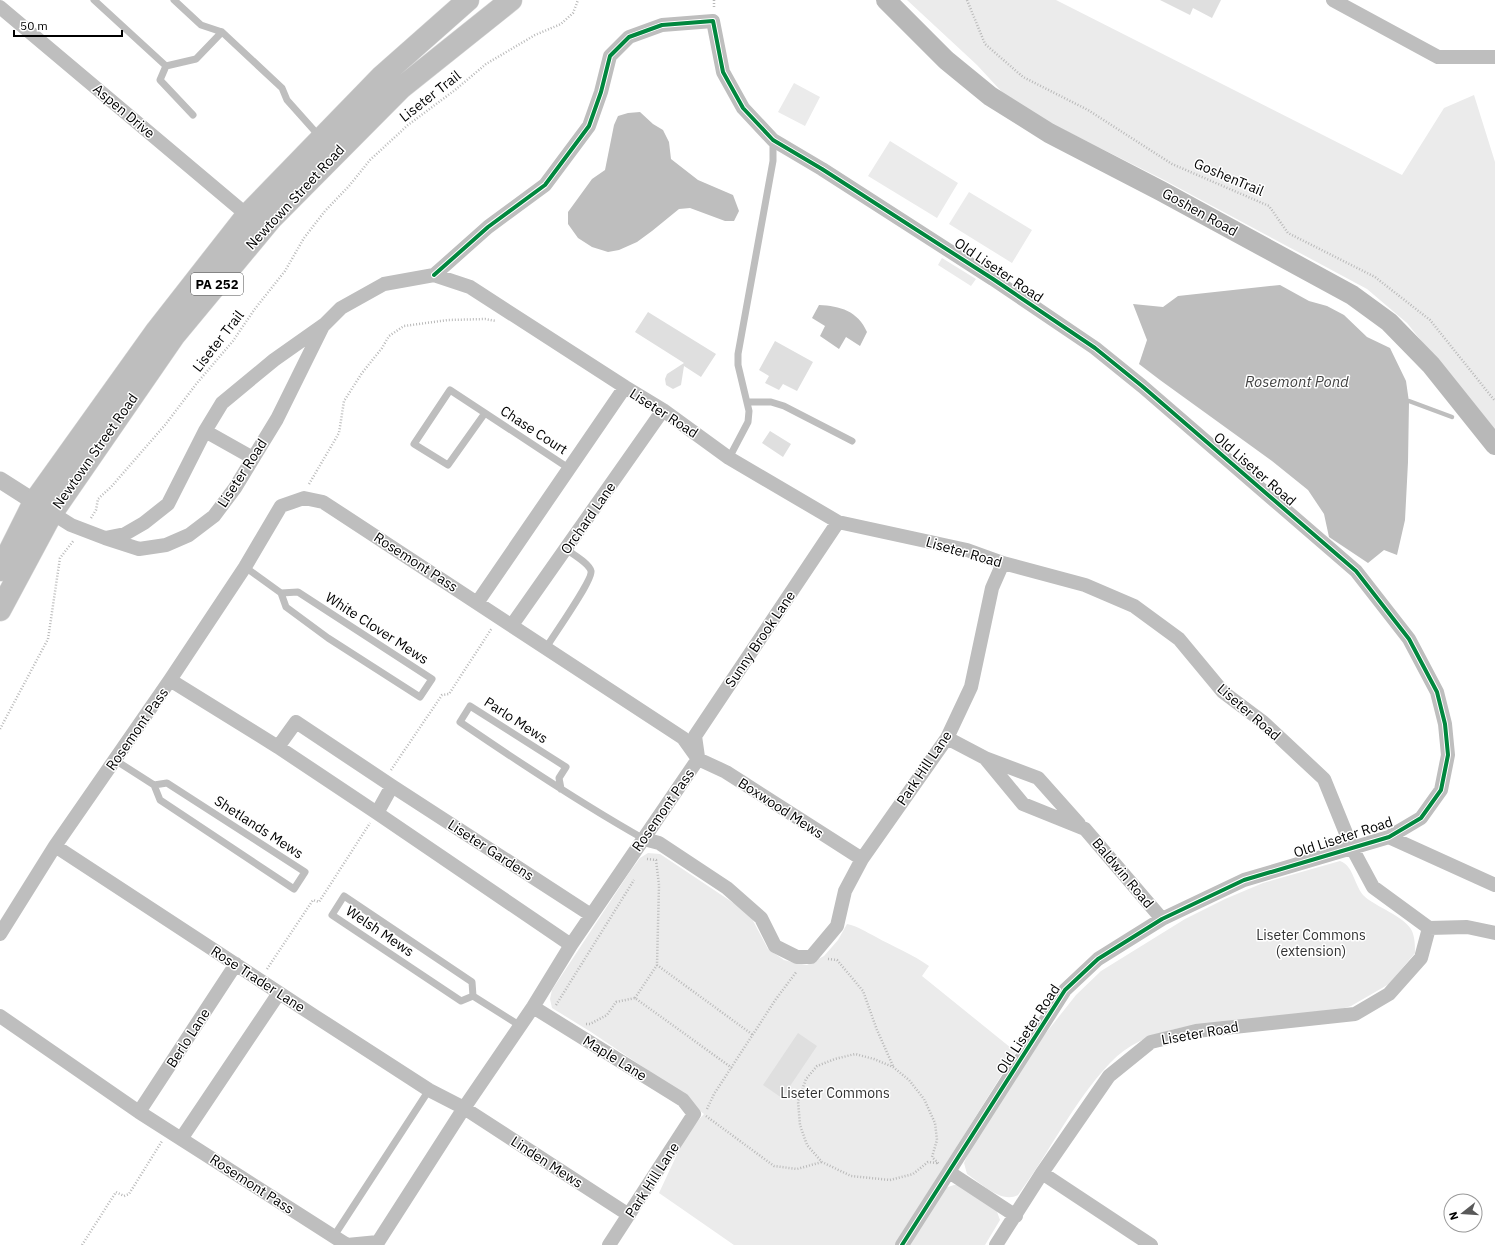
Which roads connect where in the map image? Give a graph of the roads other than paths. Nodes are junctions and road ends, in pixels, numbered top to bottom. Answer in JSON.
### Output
{"nodes":[{"id":1,"x":94,"y":0,"type":"edge"},
{"id":2,"x":174,"y":0,"type":"edge"},
{"id":3,"x":468,"y":0,"type":"edge"},
{"id":4,"x":886,"y":0,"type":"edge"},
{"id":5,"x":1333,"y":0,"type":"edge"},
{"id":6,"x":499,"y":3,"type":"edge"},
{"id":7,"x":0,"y":7,"type":"edge"},
{"id":8,"x":222,"y":32,"type":"junction"},
{"id":9,"x":1495,"y":57,"type":"edge"},
{"id":10,"x":166,"y":66,"type":"junction"},
{"id":11,"x":193,"y":115,"type":"dead end"},
{"id":12,"x":321,"y":138,"type":"junction"},
{"id":13,"x":773,"y":140,"type":"junction"},
{"id":14,"x":247,"y":215,"type":"junction"},
{"id":15,"x":434,"y":275,"type":"junction"},
{"id":16,"x":325,"y":324,"type":"junction"},
{"id":17,"x":624,"y":387,"type":"junction"},
{"id":18,"x":748,"y":402,"type":"junction"},
{"id":19,"x":663,"y":410,"type":"junction"},
{"id":20,"x":485,"y":413,"type":"junction"},
{"id":21,"x":205,"y":431,"type":"junction"},
{"id":22,"x":852,"y":441,"type":"dead end"},
{"id":23,"x":1495,"y":446,"type":"edge"},
{"id":24,"x":253,"y":458,"type":"junction"},
{"id":25,"x":729,"y":458,"type":"junction"},
{"id":26,"x":570,"y":469,"type":"junction"},
{"id":27,"x":0,"y":480,"type":"edge"},
{"id":28,"x":34,"y":502,"type":"junction"},
{"id":29,"x":52,"y":513,"type":"junction"},
{"id":30,"x":838,"y":522,"type":"junction"},
{"id":31,"x":105,"y":538,"type":"junction"},
{"id":32,"x":566,"y":549,"type":"junction"},
{"id":33,"x":1003,"y":563,"type":"junction"},
{"id":34,"x":245,"y":567,"type":"junction"},
{"id":35,"x":0,"y":570,"type":"edge"},
{"id":36,"x":281,"y":593,"type":"junction"},
{"id":37,"x":477,"y":603,"type":"junction"},
{"id":38,"x":0,"y":610,"type":"edge"},
{"id":39,"x":512,"y":625,"type":"junction"},
{"id":40,"x":546,"y":648,"type":"junction"},
{"id":41,"x":170,"y":680,"type":"junction"},
{"id":42,"x":947,"y":738,"type":"junction"},
{"id":43,"x":278,"y":747,"type":"junction"},
{"id":44,"x":985,"y":758,"type":"junction"},
{"id":45,"x":115,"y":760,"type":"junction"},
{"id":46,"x":698,"y":760,"type":"junction"},
{"id":47,"x":388,"y":783,"type":"junction"},
{"id":48,"x":154,"y":785,"type":"junction"},
{"id":49,"x":561,"y":790,"type":"junction"},
{"id":50,"x":377,"y":813,"type":"junction"},
{"id":51,"x":1084,"y":828,"type":"junction"},
{"id":52,"x":1389,"y":837,"type":"junction"},
{"id":53,"x":644,"y":839,"type":"junction"},
{"id":54,"x":56,"y":846,"type":"junction"},
{"id":55,"x":1352,"y":848,"type":"junction"},
{"id":56,"x":862,"y":859,"type":"junction"},
{"id":57,"x":1495,"y":885,"type":"edge"},
{"id":58,"x":591,"y":915,"type":"junction"},
{"id":59,"x":1162,"y":919,"type":"junction"},
{"id":60,"x":1430,"y":928,"type":"junction"},
{"id":61,"x":1495,"y":933,"type":"edge"},
{"id":62,"x":0,"y":934,"type":"edge"},
{"id":63,"x":570,"y":945,"type":"junction"},
{"id":64,"x":236,"y":964,"type":"junction"},
{"id":65,"x":279,"y":993,"type":"junction"},
{"id":66,"x":473,"y":996,"type":"junction"},
{"id":67,"x":533,"y":1007,"type":"junction"},
{"id":68,"x":0,"y":1016,"type":"edge"},
{"id":69,"x":520,"y":1025,"type":"junction"},
{"id":70,"x":429,"y":1090,"type":"junction"},
{"id":71,"x":464,"y":1108,"type":"junction"},
{"id":72,"x":140,"y":1112,"type":"junction"},
{"id":73,"x":694,"y":1114,"type":"joint"},
{"id":74,"x":181,"y":1139,"type":"junction"},
{"id":75,"x":949,"y":1172,"type":"junction"},
{"id":76,"x":1042,"y":1173,"type":"junction"},
{"id":77,"x":629,"y":1215,"type":"junction"},
{"id":78,"x":1016,"y":1216,"type":"junction"},
{"id":79,"x":334,"y":1236,"type":"junction"},
{"id":80,"x":609,"y":1245,"type":"edge"},
{"id":81,"x":902,"y":1245,"type":"edge"},
{"id":82,"x":996,"y":1245,"type":"edge"},
{"id":83,"x":1151,"y":1245,"type":"edge"}],
"edges":[{"from":1,"to":10,"type":"lane"},
{"from":2,"to":8,"type":"lane"},
{"from":3,"to":12,"type":"main road","name":"Newtown Street Road","number":"PA 252"},
{"from":4,"to":23,"type":"main road","name":"Goshen Road"},
{"from":5,"to":9,"type":"street"},
{"from":6,"to":29,"type":"main road","name":"Newtown Street Road","number":"PA 252"},
{"from":7,"to":14,"type":"street","name":"Aspen Drive"},
{"from":8,"to":10,"type":"lane"},
{"from":8,"to":12,"type":"lane"},
{"from":10,"to":11,"type":"lane"},
{"from":12,"to":14,"type":"main road","name":"Newtown Street Road","number":"PA 252"},
{"from":13,"to":15,"type":"street","name":"Old Liseter Road"},
{"from":13,"to":18,"type":"lane"},
{"from":13,"to":52,"type":"street","name":"Old Liseter Road"},
{"from":14,"to":28,"type":"main road","name":"Newtown Street Road","number":"PA 252"},
{"from":15,"to":16,"type":"street","name":"Liseter Road"},
{"from":15,"to":17,"type":"street","name":"Liseter Road"},
{"from":16,"to":21,"type":"street","name":"Liseter Road"},
{"from":16,"to":24,"type":"street","name":"Liseter Road"},
{"from":17,"to":19,"type":"street","name":"Liseter Road"},
{"from":17,"to":26,"type":"street"},
{"from":18,"to":22,"type":"lane"},
{"from":18,"to":25,"type":"lane"},
{"from":19,"to":25,"type":"street","name":"Liseter Road"},
{"from":19,"to":32,"type":"street","name":"Orchard Lane"},
{"from":20,"to":20,"type":"lane","name":"Chase Court"},
{"from":20,"to":26,"type":"lane","name":"Chase Court"},
{"from":21,"to":24,"type":"street"},
{"from":21,"to":31,"type":"street","name":"Liseter Road"},
{"from":24,"to":31,"type":"street","name":"Liseter Road"},
{"from":25,"to":30,"type":"street","name":"Liseter Road"},
{"from":26,"to":37,"type":"street"},
{"from":27,"to":28,"type":"street"},
{"from":28,"to":29,"type":"street"},
{"from":28,"to":35,"type":"main road","name":"Newtown Street Road","number":"PA 252"},
{"from":29,"to":31,"type":"street","name":"Liseter Road"},
{"from":29,"to":38,"type":"main road","name":"Newtown Street Road","number":"PA 252"},
{"from":30,"to":33,"type":"street","name":"Liseter Road"},
{"from":30,"to":46,"type":"street","name":"Sunny Brook Lane"},
{"from":32,"to":39,"type":"street","name":"Orchard Lane"},
{"from":32,"to":40,"type":"lane"},
{"from":33,"to":42,"type":"street","name":"Park Hill Lane"},
{"from":33,"to":55,"type":"street","name":"Liseter Road"},
{"from":34,"to":36,"type":"lane","name":"White Clover Mews"},
{"from":34,"to":37,"type":"street","name":"Rosemont Pass"},
{"from":34,"to":41,"type":"street","name":"Rosemont Pass"},
{"from":36,"to":36,"type":"lane","name":"White Clover Mews"},
{"from":37,"to":39,"type":"street","name":"Rosemont Pass"},
{"from":39,"to":40,"type":"street","name":"Rosemont Pass"},
{"from":40,"to":46,"type":"street","name":"Rosemont Pass"},
{"from":41,"to":43,"type":"street"},
{"from":41,"to":45,"type":"street","name":"Rosemont Pass"},
{"from":42,"to":44,"type":"street","name":"Baldwin Road"},
{"from":42,"to":56,"type":"street","name":"Park Hill Lane"},
{"from":43,"to":47,"type":"street","name":"Liseter Gardens"},
{"from":43,"to":50,"type":"street"},
{"from":44,"to":51,"type":"street","name":"Baldwin Road"},
{"from":44,"to":51,"type":"street","name":"Baldwin Road"},
{"from":45,"to":48,"type":"lane","name":"Shetlands Mews"},
{"from":45,"to":54,"type":"street","name":"Rosemont Pass"},
{"from":46,"to":53,"type":"street","name":"Rosemont Pass"},
{"from":46,"to":56,"type":"street","name":"Boxwood Mews"},
{"from":47,"to":50,"type":"street"},
{"from":47,"to":58,"type":"street","name":"Liseter Gardens"},
{"from":48,"to":48,"type":"lane","name":"Shetlands Mews"},
{"from":49,"to":49,"type":"lane","name":"Parlo Mews"},
{"from":49,"to":53,"type":"lane","name":"Parlo Mews"},
{"from":50,"to":63,"type":"street"},
{"from":51,"to":59,"type":"street","name":"Baldwin Road"},
{"from":52,"to":55,"type":"street","name":"Old Liseter Road"},
{"from":52,"to":57,"type":"street"},
{"from":53,"to":56,"type":"street","name":"Park Hill Lane"},
{"from":53,"to":58,"type":"street","name":"Rosemont Pass"},
{"from":54,"to":62,"type":"street","name":"Rosemont Pass"},
{"from":54,"to":64,"type":"street","name":"Rose Trader Lane"},
{"from":55,"to":59,"type":"street","name":"Old Liseter Road"},
{"from":55,"to":60,"type":"street","name":"Liseter Road"},
{"from":58,"to":63,"type":"street","name":"Rosemont Pass"},
{"from":59,"to":75,"type":"street","name":"Old Liseter Road"},
{"from":60,"to":61,"type":"street"},
{"from":60,"to":76,"type":"street","name":"Liseter Road"},
{"from":63,"to":67,"type":"street","name":"Rosemont Pass"},
{"from":64,"to":65,"type":"street","name":"Rose Trader Lane"},
{"from":64,"to":72,"type":"street","name":"Berlo Lane"},
{"from":65,"to":70,"type":"street","name":"Rose Trader Lane"},
{"from":65,"to":74,"type":"street"},
{"from":66,"to":66,"type":"lane","name":"Welsh Mews"},
{"from":66,"to":69,"type":"lane"},
{"from":67,"to":69,"type":"street","name":"Rosemont Pass"},
{"from":67,"to":73,"type":"street","name":"Maple Lane"},
{"from":68,"to":72,"type":"street","name":"Rosemont Pass"},
{"from":69,"to":71,"type":"street","name":"Rosemont Pass"},
{"from":70,"to":71,"type":"street","name":"Rose Trader Lane"},
{"from":70,"to":79,"type":"lane"},
{"from":71,"to":77,"type":"street","name":"Linden Mews"},
{"from":71,"to":79,"type":"street","name":"Rosemont Pass"},
{"from":72,"to":74,"type":"street","name":"Rosemont Pass"},
{"from":73,"to":77,"type":"street","name":"Park Hill Lane"},
{"from":74,"to":79,"type":"street","name":"Rosemont Pass"},
{"from":75,"to":78,"type":"street"},
{"from":75,"to":81,"type":"street","name":"Old Liseter Road"},
{"from":76,"to":78,"type":"street","name":"Liseter Road"},
{"from":76,"to":83,"type":"street"},
{"from":77,"to":80,"type":"street","name":"Park Hill Lane"},
{"from":78,"to":82,"type":"street","name":"Liseter Road"}]}
